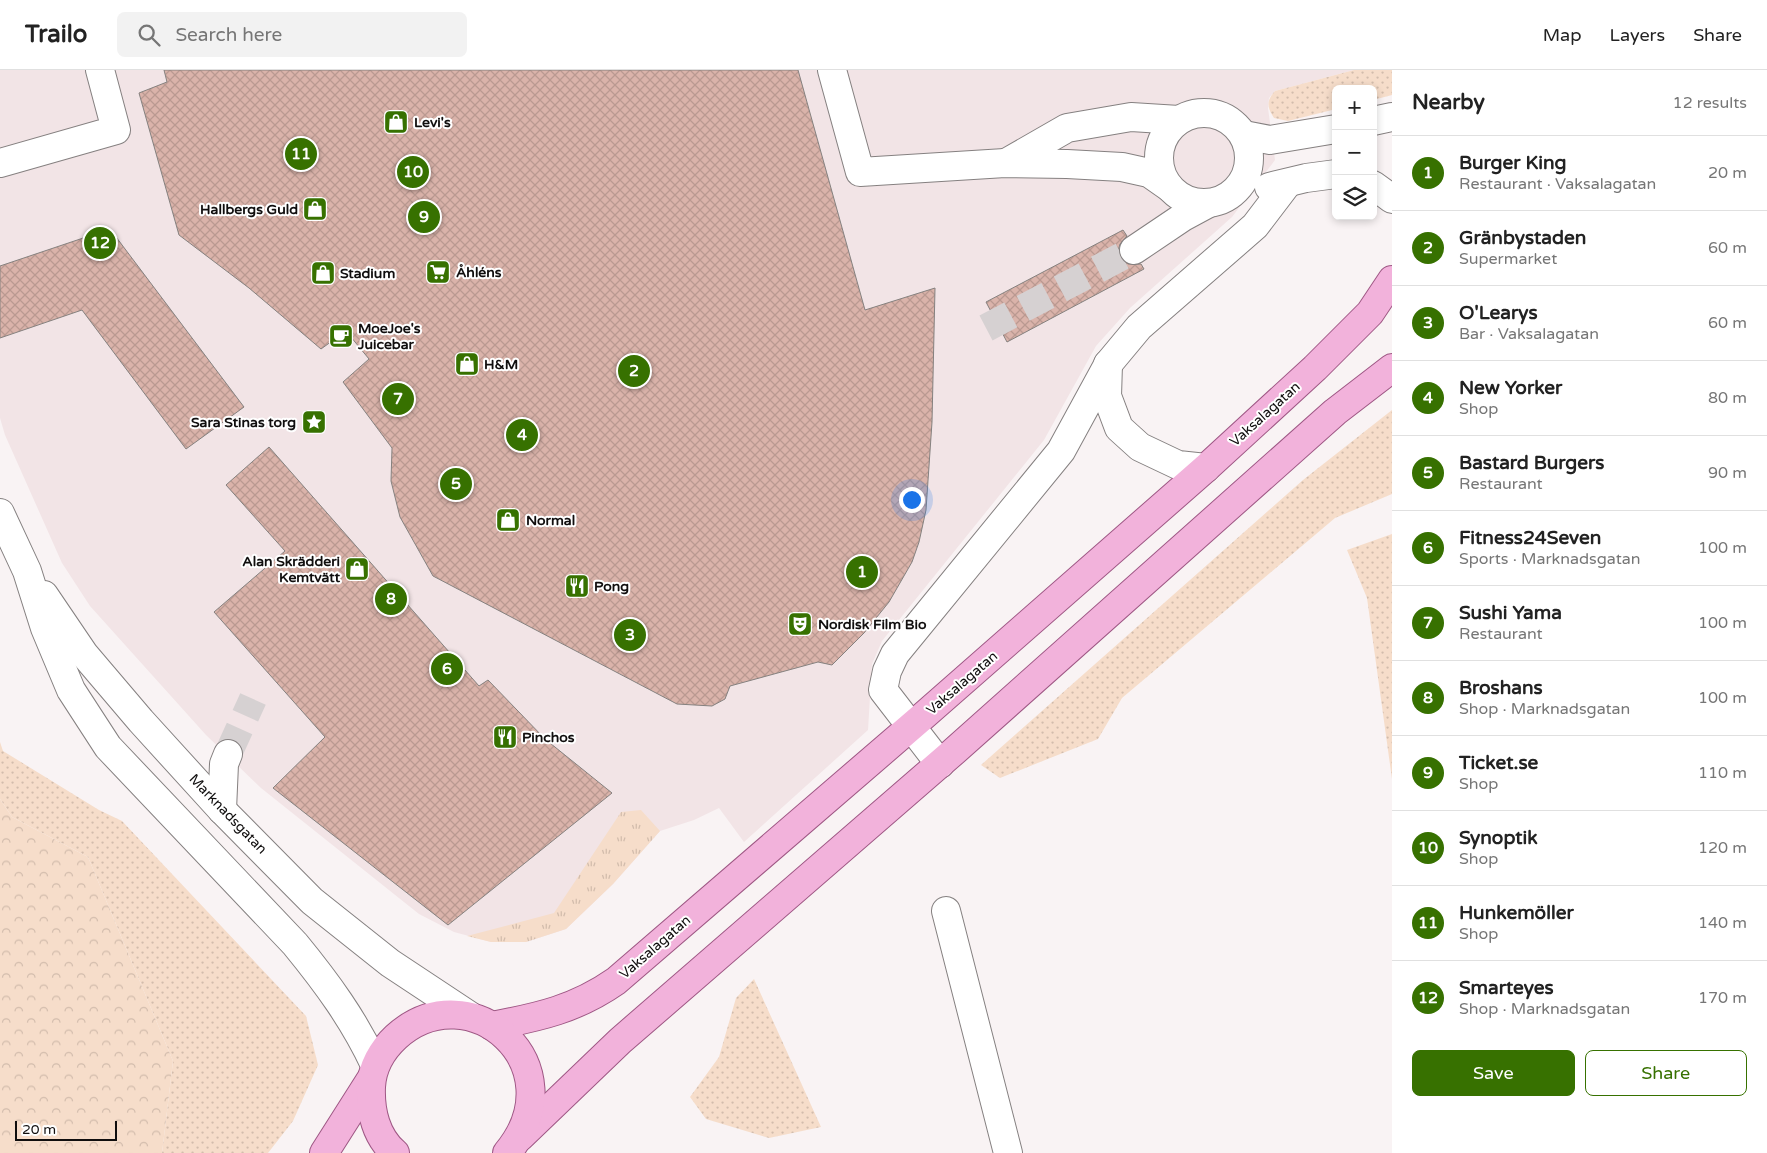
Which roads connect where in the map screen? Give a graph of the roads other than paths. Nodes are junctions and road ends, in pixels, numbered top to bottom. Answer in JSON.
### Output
{"nodes":[{"id":1,"x":100,"y":70,"type":"edge"},
{"id":2,"x":832,"y":70,"type":"edge"},
{"id":3,"x":1392,"y":117,"type":"edge"},
{"id":4,"x":1179,"y":120,"type":"junction"},
{"id":5,"x":1377,"y":120,"type":"edge"},
{"id":6,"x":1332,"y":130,"type":"edge"},
{"id":7,"x":1244,"y":135,"type":"junction"},
{"id":8,"x":0,"y":163,"type":"edge"},
{"id":9,"x":1005,"y":163,"type":"junction"},
{"id":10,"x":1332,"y":175,"type":"edge"},
{"id":11,"x":1287,"y":184,"type":"junction"},
{"id":12,"x":1377,"y":188,"type":"edge"},
{"id":13,"x":1174,"y":191,"type":"junction"},
{"id":14,"x":1392,"y":199,"type":"edge"},
{"id":15,"x":1216,"y":201,"type":"junction"},
{"id":16,"x":1392,"y":280,"type":"edge"},
{"id":17,"x":1108,"y":362,"type":"junction"},
{"id":18,"x":1392,"y":368,"type":"edge"},
{"id":19,"x":1206,"y":468,"type":"junction"},
{"id":20,"x":0,"y":513,"type":"edge"},
{"id":21,"x":27,"y":571,"type":"junction"},
{"id":22,"x":912,"y":726,"type":"junction"},
{"id":23,"x":228,"y":754,"type":"tunnel mouth"},
{"id":24,"x":940,"y":764,"type":"junction"},
{"id":25,"x":222,"y":810,"type":"junction"},
{"id":26,"x":946,"y":912,"type":"dead end"},
{"id":27,"x":481,"y":1021,"type":"junction"},
{"id":28,"x":373,"y":1072,"type":"junction"},
{"id":29,"x":514,"y":1145,"type":"edge"},
{"id":30,"x":324,"y":1153,"type":"edge"},
{"id":31,"x":395,"y":1153,"type":"edge"},
{"id":32,"x":1008,"y":1153,"type":"edge"}],
"edges":[{"from":1,"to":8,"type":"street"},
{"from":2,"to":9,"type":"street"},
{"from":3,"to":5,"type":"street"},
{"from":4,"to":7,"type":"street"},
{"from":4,"to":9,"type":"street"},
{"from":4,"to":13,"type":"street"},
{"from":6,"to":7,"type":"street"},
{"from":7,"to":15,"type":"street"},
{"from":9,"to":13,"type":"street"},
{"from":10,"to":11,"type":"street"},
{"from":11,"to":15,"type":"street"},
{"from":11,"to":17,"type":"street"},
{"from":12,"to":14,"type":"street"},
{"from":13,"to":15,"type":"street"},
{"from":13,"to":15,"type":"street"},
{"from":16,"to":19,"type":"main road","name":"Vaksalagatan"},
{"from":17,"to":19,"type":"street"},
{"from":17,"to":22,"type":"street"},
{"from":18,"to":24,"type":"main road"},
{"from":19,"to":22,"type":"main road","name":"Vaksalagatan"},
{"from":20,"to":21,"type":"street","name":"Marknadsgatan"},
{"from":21,"to":25,"type":"street","name":"Marknadsgatan"},
{"from":21,"to":28,"type":"street","name":"Marknadsgatan"},
{"from":22,"to":24,"type":"street"},
{"from":22,"to":27,"type":"main road","name":"Vaksalagatan"},
{"from":23,"to":25,"type":"street"},
{"from":24,"to":29,"type":"main road"},
{"from":25,"to":27,"type":"street","name":"Marknadsgatan"},
{"from":26,"to":32,"type":"street"},
{"from":27,"to":28,"type":"main road","name":"Vaksalagatan"},
{"from":27,"to":29,"type":"main road"},
{"from":28,"to":30,"type":"main road"},
{"from":28,"to":31,"type":"main road"}]}
